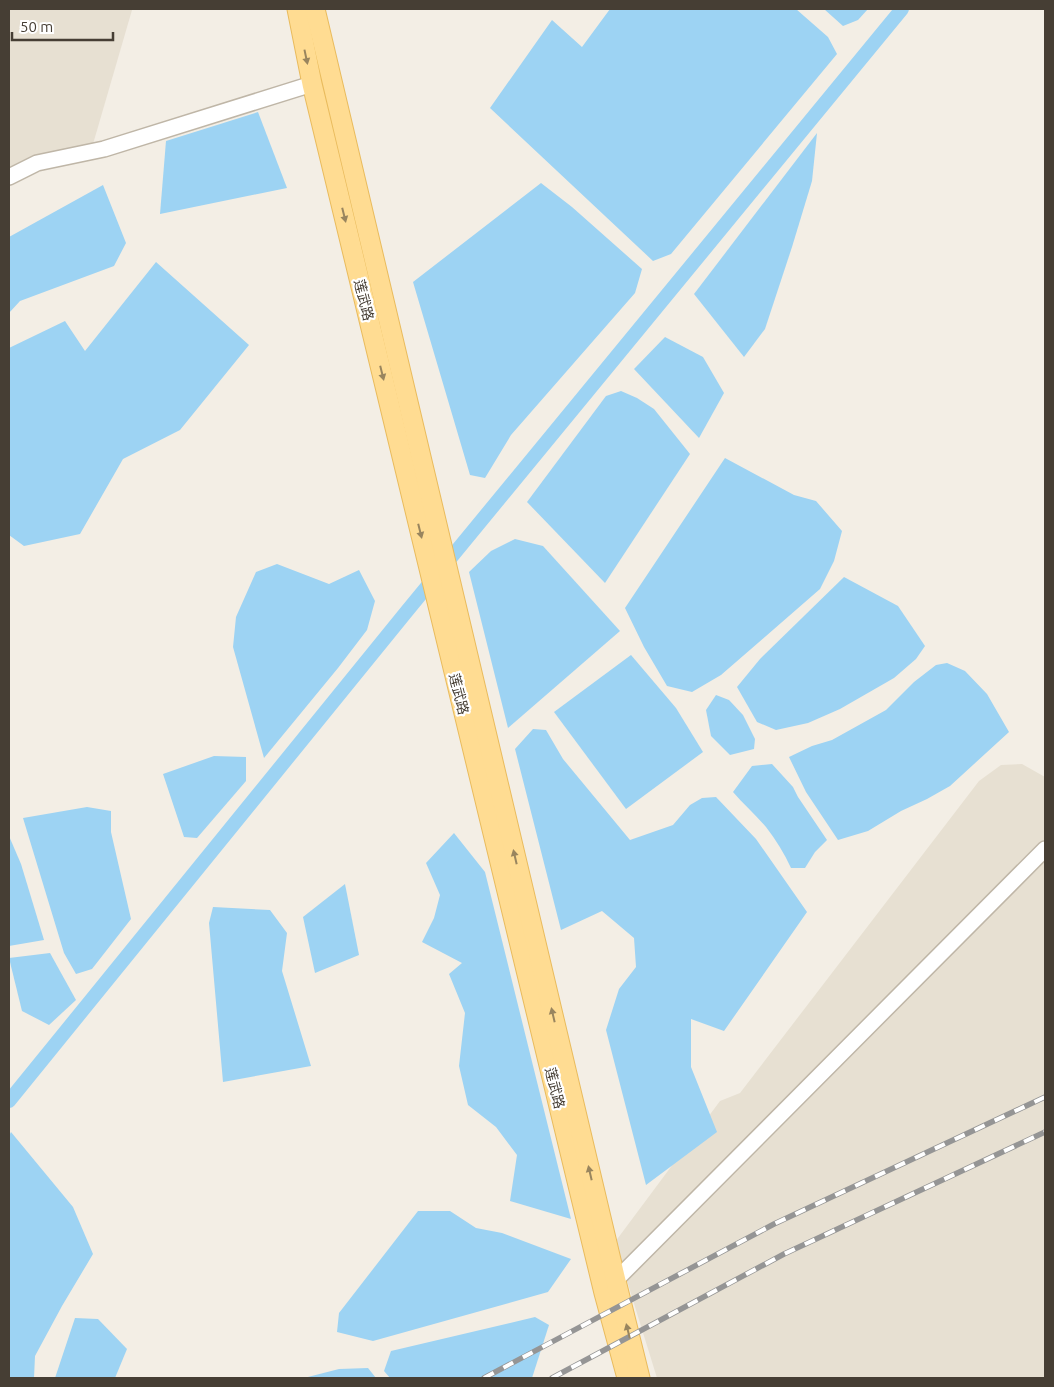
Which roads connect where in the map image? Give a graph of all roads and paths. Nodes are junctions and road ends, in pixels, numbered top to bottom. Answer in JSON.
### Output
{"nodes":[{"id":1,"x":297,"y":9,"type":"edge"},
{"id":2,"x":315,"y":9,"type":"edge"},
{"id":3,"x":312,"y":84,"type":"junction"},
{"id":4,"x":9,"y":177,"type":"edge"},
{"id":5,"x":1045,"y":849,"type":"edge"},
{"id":6,"x":610,"y":1287,"type":"junction"},
{"id":7,"x":627,"y":1378,"type":"edge"},
{"id":8,"x":640,"y":1378,"type":"edge"}],
"edges":[{"from":1,"to":3,"type":"main road","name":"莲武路","one_way":true},
{"from":6,"to":2,"type":"main road","name":"莲武路","one_way":true},
{"from":3,"to":4,"type":"street"},
{"from":3,"to":6,"type":"main road","name":"莲武路","one_way":true},
{"from":5,"to":6,"type":"street"},
{"from":6,"to":7,"type":"main road","name":"莲武路"},
{"from":8,"to":6,"type":"main road","name":"莲武路","one_way":true}]}
